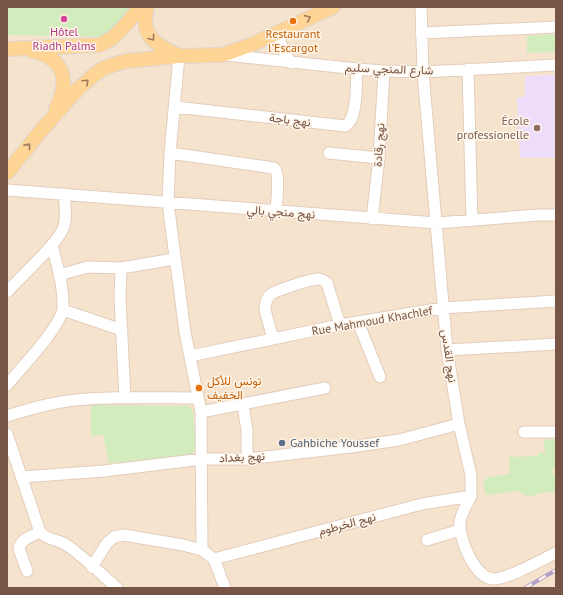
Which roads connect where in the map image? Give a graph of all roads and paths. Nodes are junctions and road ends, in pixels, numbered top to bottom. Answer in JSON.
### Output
{"nodes":[{"id":1,"x":140,"y":7,"type":"edge"},
{"id":2,"x":147,"y":7,"type":"edge"},
{"id":3,"x":333,"y":7,"type":"edge"},
{"id":4,"x":421,"y":7,"type":"edge"},
{"id":5,"x":556,"y":27,"type":"edge"},
{"id":6,"x":276,"y":33,"type":"junction"},
{"id":7,"x":421,"y":33,"type":"junction"},
{"id":8,"x":14,"y":49,"type":"edge"},
{"id":9,"x":222,"y":55,"type":"junction"},
{"id":10,"x":179,"y":56,"type":"junction"},
{"id":11,"x":291,"y":63,"type":"junction"},
{"id":12,"x":556,"y":66,"type":"edge"},
{"id":13,"x":356,"y":69,"type":"junction"},
{"id":14,"x":468,"y":69,"type":"junction"},
{"id":15,"x":384,"y":71,"type":"junction"},
{"id":16,"x":423,"y":72,"type":"junction"},
{"id":17,"x":175,"y":107,"type":"junction"},
{"id":18,"x":50,"y":120,"type":"junction"},
{"id":19,"x":170,"y":153,"type":"junction"},
{"id":20,"x":329,"y":153,"type":"dead end"},
{"id":21,"x":379,"y":158,"type":"junction"},
{"id":22,"x":7,"y":173,"type":"edge"},
{"id":23,"x":7,"y":190,"type":"edge"},
{"id":24,"x":64,"y":194,"type":"junction"},
{"id":25,"x":168,"y":203,"type":"junction"},
{"id":26,"x":276,"y":212,"type":"junction"},
{"id":27,"x":556,"y":215,"type":"edge"},
{"id":28,"x":372,"y":219,"type":"junction"},
{"id":29,"x":472,"y":221,"type":"junction"},
{"id":30,"x":437,"y":223,"type":"junction"},
{"id":31,"x":52,"y":245,"type":"junction"},
{"id":32,"x":174,"y":259,"type":"junction"},
{"id":33,"x":120,"y":268,"type":"junction"},
{"id":34,"x":59,"y":275,"type":"junction"},
{"id":35,"x":7,"y":292,"type":"edge"},
{"id":36,"x":556,"y":301,"type":"edge"},
{"id":37,"x":443,"y":308,"type":"junction"},
{"id":38,"x":63,"y":310,"type":"junction"},
{"id":39,"x":358,"y":322,"type":"junction"},
{"id":40,"x":340,"y":325,"type":"junction"},
{"id":41,"x":122,"y":330,"type":"junction"},
{"id":42,"x":273,"y":339,"type":"junction"},
{"id":43,"x":556,"y":344,"type":"edge"},
{"id":44,"x":447,"y":350,"type":"junction"},
{"id":45,"x":190,"y":356,"type":"junction"},
{"id":46,"x":380,"y":377,"type":"dead end"},
{"id":47,"x":7,"y":385,"type":"edge"},
{"id":48,"x":325,"y":388,"type":"dead end"},
{"id":49,"x":125,"y":398,"type":"junction"},
{"id":50,"x":198,"y":398,"type":"junction"},
{"id":51,"x":243,"y":404,"type":"junction"},
{"id":52,"x":201,"y":412,"type":"junction"},
{"id":53,"x":7,"y":416,"type":"edge"},
{"id":54,"x":459,"y":424,"type":"junction"},
{"id":55,"x":524,"y":432,"type":"dead end"},
{"id":56,"x":556,"y":432,"type":"edge"},
{"id":57,"x":7,"y":434,"type":"edge"},
{"id":58,"x":202,"y":459,"type":"junction"},
{"id":59,"x":247,"y":459,"type":"junction"},
{"id":60,"x":22,"y":477,"type":"junction"},
{"id":61,"x":472,"y":491,"type":"junction"},
{"id":62,"x":460,"y":530,"type":"junction"},
{"id":63,"x":40,"y":532,"type":"junction"},
{"id":64,"x":427,"y":540,"type":"dead end"},
{"id":65,"x":202,"y":550,"type":"junction"},
{"id":66,"x":556,"y":553,"type":"edge"},
{"id":67,"x":214,"y":559,"type":"junction"},
{"id":68,"x":92,"y":567,"type":"junction"},
{"id":69,"x":28,"y":571,"type":"dead end"},
{"id":70,"x":117,"y":588,"type":"edge"},
{"id":71,"x":225,"y":588,"type":"edge"}],
"edges":[{"from":1,"to":8,"type":"main road"},
{"from":2,"to":10,"type":"main road","one_way":true},
{"from":6,"to":3,"type":"main road","one_way":true},
{"from":4,"to":7,"type":"street","name":"نهج القدس"},
{"from":5,"to":7,"type":"street"},
{"from":6,"to":9,"type":"main road"},
{"from":6,"to":11,"type":"street"},
{"from":7,"to":16,"type":"street","name":"نهج القدس"},
{"from":8,"to":18,"type":"main road"},
{"from":9,"to":10,"type":"main road"},
{"from":9,"to":11,"type":"street","name":"شارع المنجي سليم"},
{"from":10,"to":17,"type":"street"},
{"from":18,"to":10,"type":"main road","one_way":true},
{"from":11,"to":13,"type":"street","name":"شارع المنجي سليم"},
{"from":12,"to":14,"type":"street","name":"شارع المنجي سليم"},
{"from":13,"to":15,"type":"street","name":"شارع المنجي سليم"},
{"from":13,"to":17,"type":"street","name":"نهج باجة"},
{"from":14,"to":16,"type":"street","name":"شارع المنجي سليم"},
{"from":14,"to":29,"type":"street"},
{"from":15,"to":16,"type":"street","name":"شارع المنجي سليم"},
{"from":15,"to":21,"type":"street","name":"نهج رقادة"},
{"from":16,"to":30,"type":"street","name":"نهج القدس"},
{"from":17,"to":19,"type":"street"},
{"from":22,"to":18,"type":"main road","one_way":true},
{"from":19,"to":25,"type":"street"},
{"from":19,"to":26,"type":"street"},
{"from":20,"to":21,"type":"street"},
{"from":21,"to":28,"type":"street","name":"نهج رقادة"},
{"from":23,"to":24,"type":"street","name":"نهج منجي بالي"},
{"from":24,"to":25,"type":"street","name":"نهج منجي بالي"},
{"from":24,"to":31,"type":"street"},
{"from":25,"to":26,"type":"street","name":"نهج منجي بالي"},
{"from":25,"to":32,"type":"street"},
{"from":26,"to":28,"type":"street","name":"نهج منجي بالي"},
{"from":27,"to":29,"type":"street","name":"نهج منجي بالي"},
{"from":28,"to":30,"type":"street","name":"نهج منجي بالي"},
{"from":29,"to":30,"type":"street","name":"نهج منجي بالي"},
{"from":30,"to":37,"type":"street","name":"نهج القدس"},
{"from":31,"to":34,"type":"street"},
{"from":31,"to":35,"type":"street"},
{"from":32,"to":33,"type":"street"},
{"from":32,"to":45,"type":"street"},
{"from":33,"to":34,"type":"street"},
{"from":33,"to":41,"type":"street"},
{"from":34,"to":38,"type":"street"},
{"from":36,"to":37,"type":"street","name":"Rue Mahmoud Khachlef"},
{"from":37,"to":39,"type":"street","name":"Rue Mahmoud Khachlef"},
{"from":37,"to":44,"type":"street","name":"نهج القدس"},
{"from":38,"to":41,"type":"street"},
{"from":38,"to":47,"type":"street"},
{"from":39,"to":40,"type":"street","name":"Rue Mahmoud Khachlef"},
{"from":39,"to":46,"type":"street"},
{"from":40,"to":42,"type":"street","name":"Rue Mahmoud Khachlef"},
{"from":40,"to":42,"type":"street"},
{"from":41,"to":49,"type":"street"},
{"from":42,"to":45,"type":"street","name":"Rue Mahmoud Khachlef"},
{"from":43,"to":44,"type":"street"},
{"from":44,"to":54,"type":"street","name":"نهج القدس"},
{"from":45,"to":50,"type":"street"},
{"from":48,"to":51,"type":"street"},
{"from":49,"to":50,"type":"street"},
{"from":49,"to":53,"type":"street"},
{"from":50,"to":52,"type":"street"},
{"from":51,"to":52,"type":"street"},
{"from":51,"to":59,"type":"street"},
{"from":52,"to":58,"type":"street"},
{"from":54,"to":59,"type":"street","name":"نهج بغداد"},
{"from":54,"to":61,"type":"street","name":"نهج القدس"},
{"from":55,"to":56,"type":"street"},
{"from":57,"to":60,"type":"street"},
{"from":58,"to":59,"type":"street","name":"نهج بغداد"},
{"from":58,"to":60,"type":"street","name":"نهج بغداد"},
{"from":58,"to":65,"type":"street"},
{"from":60,"to":63,"type":"street"},
{"from":61,"to":62,"type":"street"},
{"from":61,"to":67,"type":"street","name":"نهج الخرطوم"},
{"from":62,"to":64,"type":"street"},
{"from":62,"to":66,"type":"street"},
{"from":63,"to":68,"type":"street"},
{"from":63,"to":69,"type":"street"},
{"from":65,"to":67,"type":"street"},
{"from":65,"to":68,"type":"street"},
{"from":67,"to":71,"type":"street"},
{"from":68,"to":70,"type":"street"}]}
